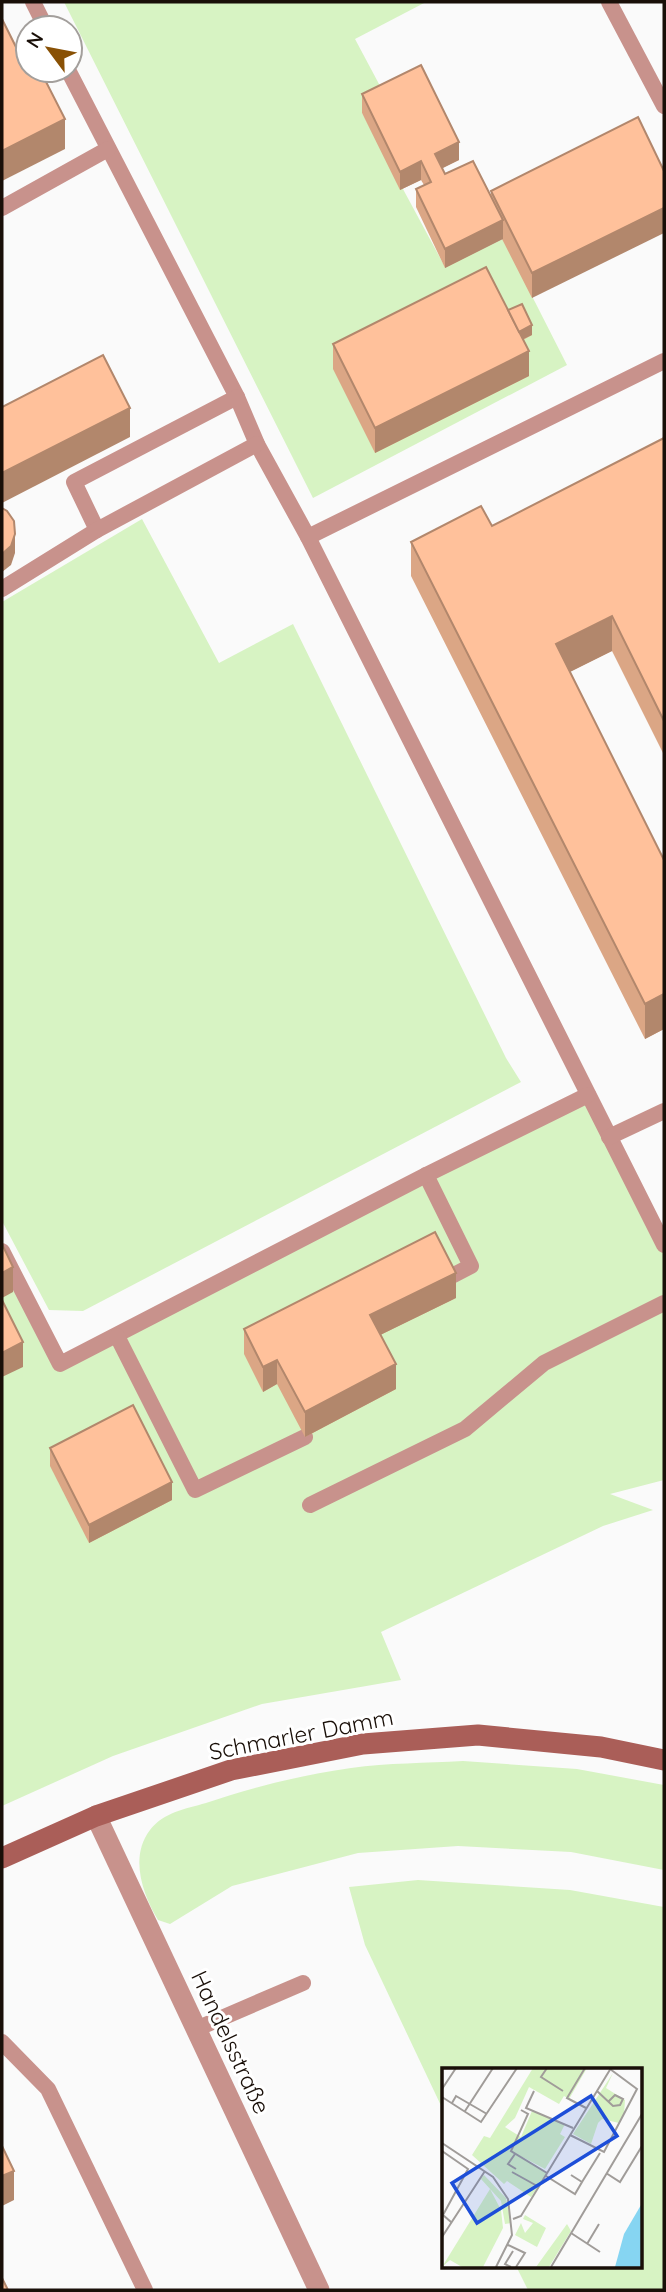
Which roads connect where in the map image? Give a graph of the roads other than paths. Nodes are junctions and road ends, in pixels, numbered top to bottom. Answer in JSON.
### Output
{"nodes":[{"id":1,"x":609,"y":2,"type":"edge"},
{"id":2,"x":75,"y":84,"type":"edge"},
{"id":3,"x":664,"y":106,"type":"edge"},
{"id":4,"x":108,"y":149,"type":"junction"},
{"id":5,"x":2,"y":208,"type":"edge"},
{"id":6,"x":664,"y":361,"type":"edge"},
{"id":7,"x":237,"y":397,"type":"junction"},
{"id":8,"x":257,"y":444,"type":"junction"},
{"id":9,"x":97,"y":530,"type":"junction"},
{"id":10,"x":308,"y":537,"type":"junction"},
{"id":11,"x":2,"y":589,"type":"edge"},
{"id":12,"x":588,"y":1095,"type":"junction"},
{"id":13,"x":664,"y":1111,"type":"edge"},
{"id":14,"x":610,"y":1137,"type":"junction"},
{"id":15,"x":426,"y":1175,"type":"junction"},
{"id":16,"x":664,"y":1245,"type":"edge"},
{"id":17,"x":2,"y":1251,"type":"edge"},
{"id":18,"x":446,"y":1279,"type":"edge"},
{"id":19,"x":664,"y":1303,"type":"edge"},
{"id":20,"x":117,"y":1336,"type":"junction"},
{"id":21,"x":305,"y":1437,"type":"edge"},
{"id":22,"x":310,"y":1505,"type":"dead end"},
{"id":23,"x":664,"y":1760,"type":"edge"},
{"id":24,"x":96,"y":1816,"type":"junction"},
{"id":25,"x":2,"y":1858,"type":"edge"},
{"id":26,"x":303,"y":1983,"type":"dead end"},
{"id":27,"x":196,"y":2029,"type":"junction"},
{"id":28,"x":2,"y":2042,"type":"edge"},
{"id":29,"x":145,"y":2290,"type":"edge"},
{"id":30,"x":319,"y":2290,"type":"edge"}],
"edges":[{"from":1,"to":3,"type":"lane"},
{"from":2,"to":4,"type":"lane"},
{"from":4,"to":5,"type":"lane"},
{"from":4,"to":7,"type":"lane"},
{"from":6,"to":10,"type":"lane"},
{"from":7,"to":8,"type":"lane"},
{"from":7,"to":9,"type":"lane"},
{"from":8,"to":9,"type":"lane"},
{"from":8,"to":10,"type":"lane"},
{"from":9,"to":11,"type":"lane"},
{"from":10,"to":12,"type":"lane"},
{"from":12,"to":14,"type":"lane"},
{"from":12,"to":15,"type":"lane"},
{"from":13,"to":14,"type":"lane"},
{"from":14,"to":16,"type":"lane"},
{"from":15,"to":18,"type":"lane"},
{"from":15,"to":20,"type":"lane"},
{"from":17,"to":20,"type":"lane"},
{"from":19,"to":22,"type":"lane"},
{"from":20,"to":21,"type":"lane"},
{"from":23,"to":24,"type":"street","name":"Schmarler Damm"},
{"from":24,"to":25,"type":"street","name":"Schmarler Damm"},
{"from":24,"to":27,"type":"street","name":"Handelsstraße"},
{"from":26,"to":27,"type":"lane"},
{"from":27,"to":30,"type":"street","name":"Handelsstraße"},
{"from":28,"to":29,"type":"lane"}]}
